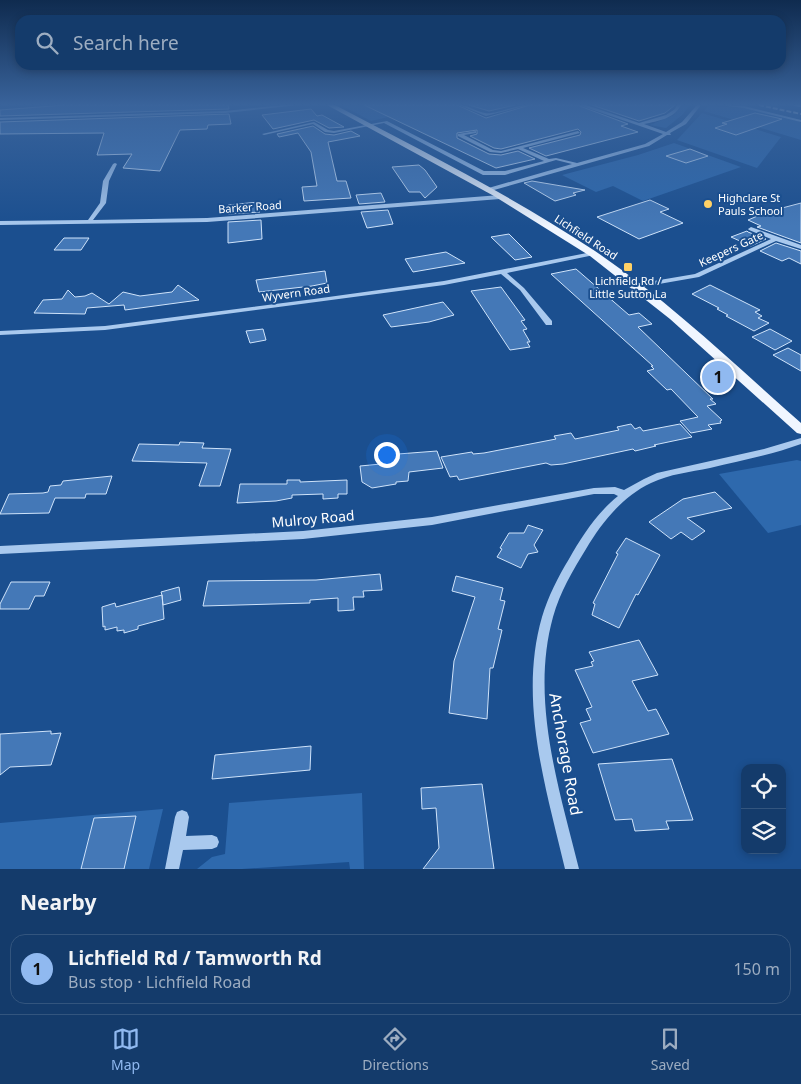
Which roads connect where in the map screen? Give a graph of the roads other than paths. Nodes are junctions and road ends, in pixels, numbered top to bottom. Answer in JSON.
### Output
{"nodes":[{"id":1,"x":406,"y":146,"type":"edge"},
{"id":2,"x":431,"y":146,"type":"edge"},
{"id":3,"x":480,"y":146,"type":"edge"},
{"id":4,"x":529,"y":146,"type":"edge"},
{"id":5,"x":643,"y":146,"type":"edge"},
{"id":6,"x":520,"y":148,"type":"junction"},
{"id":7,"x":549,"y":161,"type":"junction"},
{"id":8,"x":115,"y":164,"type":"dead end"},
{"id":9,"x":578,"y":165,"type":"junction"},
{"id":10,"x":487,"y":190,"type":"junction"},
{"id":11,"x":500,"y":197,"type":"junction"},
{"id":12,"x":89,"y":222,"type":"junction"},
{"id":13,"x":0,"y":223,"type":"edge"},
{"id":14,"x":751,"y":228,"type":"dead end"},
{"id":15,"x":776,"y":240,"type":"junction"},
{"id":16,"x":801,"y":246,"type":"edge"},
{"id":17,"x":592,"y":254,"type":"junction"},
{"id":18,"x":503,"y":272,"type":"junction"},
{"id":19,"x":636,"y":286,"type":"junction"},
{"id":20,"x":549,"y":323,"type":"dead end"},
{"id":21,"x":0,"y":332,"type":"edge"},
{"id":22,"x":801,"y":430,"type":"edge"},
{"id":23,"x":801,"y":441,"type":"edge"},
{"id":24,"x":625,"y":495,"type":"junction"},
{"id":25,"x":0,"y":550,"type":"edge"},
{"id":26,"x":182,"y":817,"type":"dead end"},
{"id":27,"x":212,"y":842,"type":"dead end"},
{"id":28,"x":178,"y":843,"type":"junction"},
{"id":29,"x":172,"y":869,"type":"edge"},
{"id":30,"x":572,"y":869,"type":"edge"}],
"edges":[{"from":1,"to":10,"type":"main road","name":"Lichfield Road"},
{"from":2,"to":7,"type":"street"},
{"from":3,"to":6,"type":"street"},
{"from":4,"to":6,"type":"street"},
{"from":5,"to":9,"type":"street"},
{"from":6,"to":7,"type":"street"},
{"from":7,"to":9,"type":"street"},
{"from":8,"to":12,"type":"street"},
{"from":9,"to":10,"type":"street"},
{"from":10,"to":11,"type":"main road","name":"Lichfield Road"},
{"from":11,"to":12,"type":"street","name":"Barker Road"},
{"from":11,"to":17,"type":"main road","name":"Lichfield Road"},
{"from":12,"to":13,"type":"street","name":"Barker Road"},
{"from":14,"to":15,"type":"street","name":"Keepers Gate"},
{"from":15,"to":16,"type":"street","name":"Keepers Gate"},
{"from":15,"to":19,"type":"street","name":"Keepers Gate"},
{"from":17,"to":18,"type":"street","name":"Wyvern Road"},
{"from":17,"to":19,"type":"main road","name":"Lichfield Road"},
{"from":18,"to":20,"type":"street"},
{"from":18,"to":21,"type":"street","name":"Wyvern Road"},
{"from":19,"to":22,"type":"main road","name":"Lichfield Road"},
{"from":23,"to":24,"type":"street","name":"Anchorage Road"},
{"from":24,"to":25,"type":"street","name":"Mulroy Road"},
{"from":24,"to":30,"type":"street","name":"Anchorage Road"},
{"from":26,"to":28,"type":"street"},
{"from":27,"to":28,"type":"street"},
{"from":28,"to":29,"type":"street"}]}
